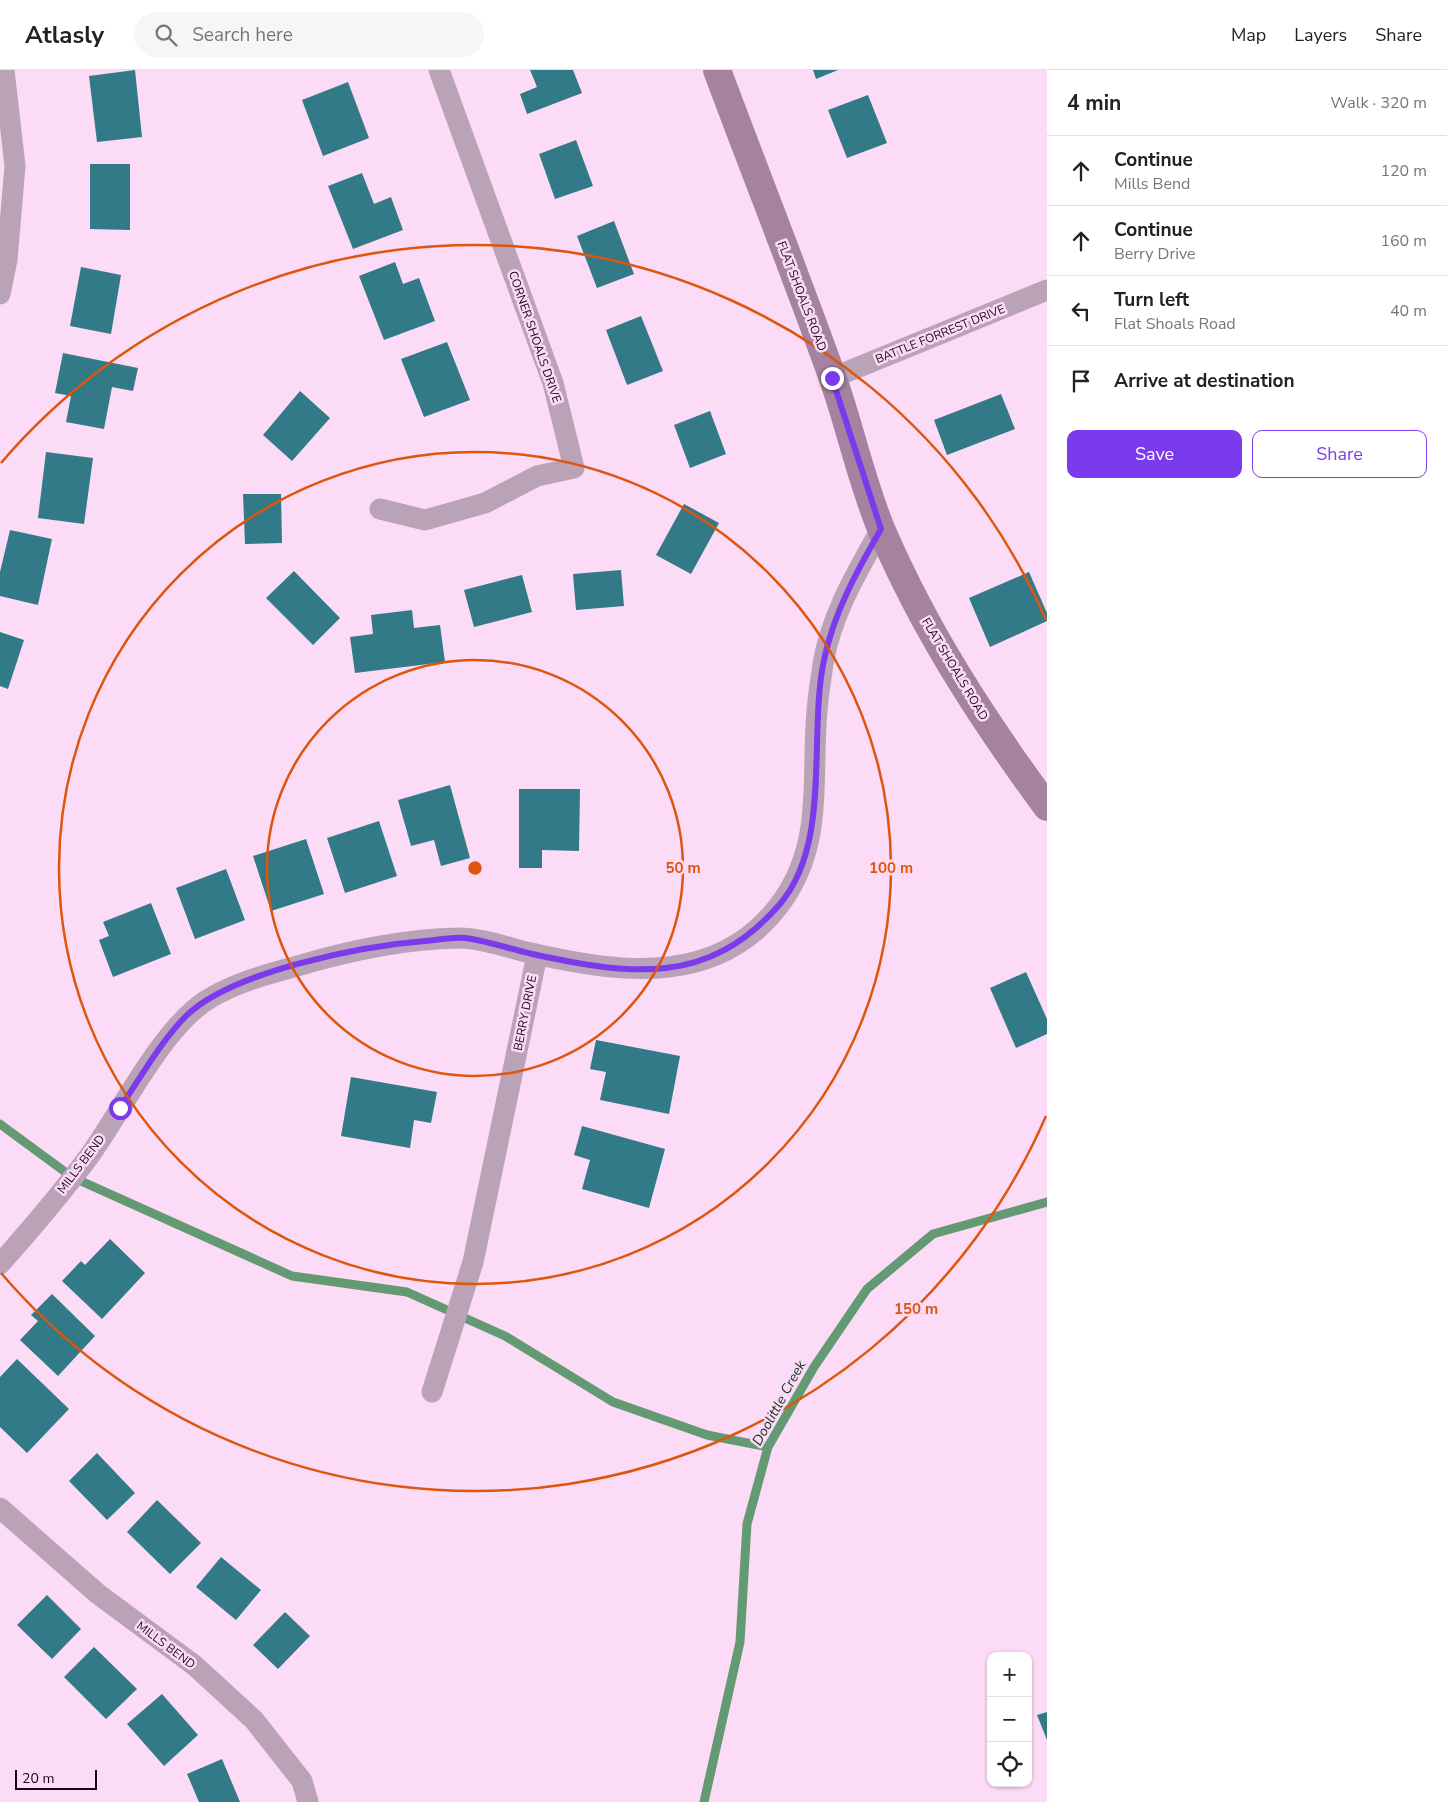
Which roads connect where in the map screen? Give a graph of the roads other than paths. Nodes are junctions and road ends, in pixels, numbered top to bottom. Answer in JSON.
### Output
{"nodes":[{"id":1,"x":4,"y":70,"type":"edge"},
{"id":2,"x":439,"y":70,"type":"edge"},
{"id":3,"x":717,"y":70,"type":"edge"},
{"id":4,"x":1047,"y":290,"type":"edge"},
{"id":5,"x":0,"y":294,"type":"edge"},
{"id":6,"x":832,"y":378,"type":"junction"},
{"id":7,"x":380,"y":509,"type":"dead end"},
{"id":8,"x":881,"y":529,"type":"junction"},
{"id":9,"x":1047,"y":807,"type":"edge"},
{"id":10,"x":536,"y":954,"type":"junction"},
{"id":11,"x":0,"y":1264,"type":"edge"},
{"id":12,"x":432,"y":1392,"type":"dead end"},
{"id":13,"x":0,"y":1508,"type":"edge"},
{"id":14,"x":308,"y":1802,"type":"edge"}],
"edges":[{"from":1,"to":5,"type":"street"},
{"from":2,"to":7,"type":"street","name":"CORNER SHOALS DRIVE"},
{"from":3,"to":6,"type":"main road","name":"FLAT SHOALS ROAD"},
{"from":4,"to":6,"type":"street","name":"BATTLE FORREST DRIVE"},
{"from":6,"to":8,"type":"main road","name":"FLAT SHOALS ROAD"},
{"from":8,"to":9,"type":"main road","name":"FLAT SHOALS ROAD"},
{"from":8,"to":10,"type":"street"},
{"from":10,"to":11,"type":"street","name":"MILLS BEND"},
{"from":10,"to":12,"type":"street","name":"BERRY DRIVE"},
{"from":13,"to":14,"type":"street","name":"MILLS BEND"}]}
